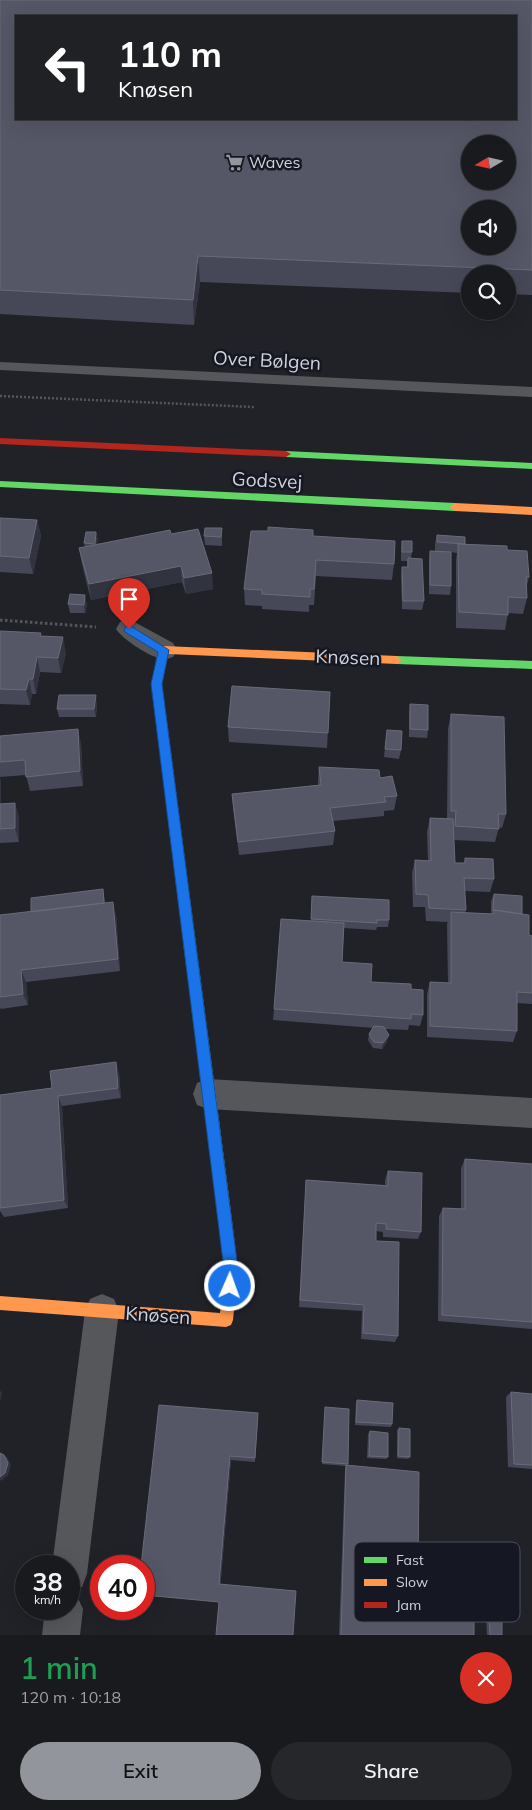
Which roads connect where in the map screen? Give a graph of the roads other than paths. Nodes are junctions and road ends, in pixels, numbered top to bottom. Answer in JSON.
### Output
{"nodes":[{"id":1,"x":0,"y":366,"type":"edge"},
{"id":2,"x":532,"y":392,"type":"edge"},
{"id":3,"x":0,"y":441,"type":"edge"},
{"id":4,"x":532,"y":466,"type":"edge"},
{"id":5,"x":0,"y":484,"type":"edge"},
{"id":6,"x":532,"y":511,"type":"edge"},
{"id":7,"x":129,"y":629,"type":"road end"},
{"id":8,"x":164,"y":650,"type":"junction"},
{"id":9,"x":532,"y":665,"type":"edge"},
{"id":10,"x":208,"y":1094,"type":"junction"},
{"id":11,"x":532,"y":1113,"type":"edge"},
{"id":12,"x":0,"y":1303,"type":"edge"},
{"id":13,"x":102,"y":1311,"type":"junction"},
{"id":14,"x":71,"y":1555,"type":"edge"},
{"id":15,"x":63,"y":1620,"type":"edge"},
{"id":16,"x":61,"y":1635,"type":"edge"}],
"edges":[{"from":1,"to":2,"type":"lane","name":"Over Bølgen"},
{"from":3,"to":4,"type":"street","name":"Godsvej"},
{"from":5,"to":6,"type":"street","name":"Godsvej"},
{"from":7,"to":8,"type":"street","name":"Knøsen"},
{"from":8,"to":9,"type":"street","name":"Knøsen"},
{"from":8,"to":10,"type":"street","name":"Knøsen"},
{"from":10,"to":11,"type":"street"},
{"from":10,"to":13,"type":"street","name":"Knøsen"},
{"from":12,"to":13,"type":"street","name":"Knøsen"},
{"from":13,"to":14,"type":"street","name":"Knøsen"},
{"from":15,"to":16,"type":"street"}]}
